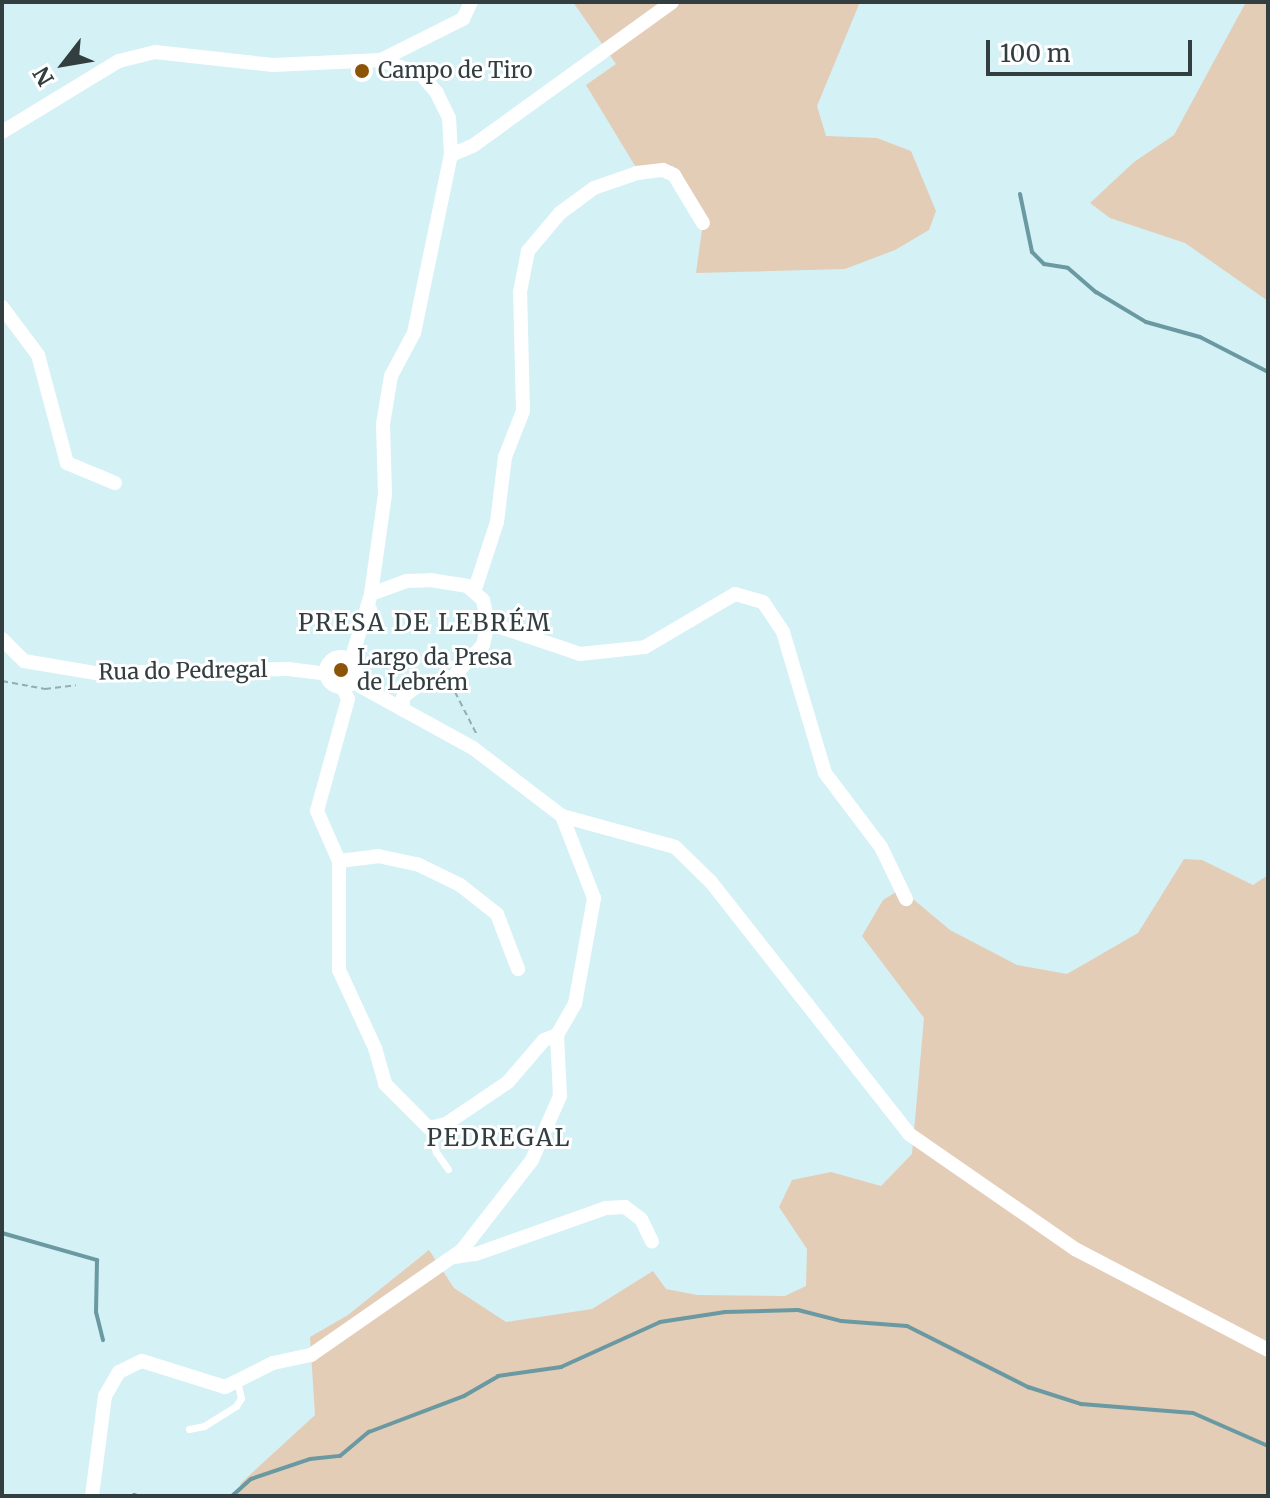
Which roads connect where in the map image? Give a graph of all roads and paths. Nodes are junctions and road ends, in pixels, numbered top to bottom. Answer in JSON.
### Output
{"nodes":[{"id":1,"x":471,"y":2,"type":"edge"},
{"id":2,"x":672,"y":2,"type":"edge"},
{"id":3,"x":381,"y":60,"type":"junction"},
{"id":4,"x":2,"y":132,"type":"edge"},
{"id":5,"x":451,"y":155,"type":"junction"},
{"id":6,"x":703,"y":223,"type":"dead end"},
{"id":7,"x":2,"y":307,"type":"edge"},
{"id":8,"x":115,"y":483,"type":"dead end"},
{"id":9,"x":474,"y":592,"type":"junction"},
{"id":10,"x":371,"y":594,"type":"junction"},
{"id":11,"x":488,"y":623,"type":"junction"},
{"id":12,"x":2,"y":639,"type":"edge"},
{"id":13,"x":351,"y":660,"type":"junction"},
{"id":14,"x":96,"y":673,"type":"junction"},
{"id":15,"x":326,"y":674,"type":"junction"},
{"id":16,"x":451,"y":679,"type":"junction"},
{"id":17,"x":2,"y":681,"type":"edge"},
{"id":18,"x":348,"y":685,"type":"junction"},
{"id":19,"x":403,"y":710,"type":"junction"},
{"id":20,"x":473,"y":748,"type":"junction"},
{"id":21,"x":562,"y":816,"type":"junction"},
{"id":22,"x":339,"y":861,"type":"junction"},
{"id":23,"x":906,"y":899,"type":"dead end"},
{"id":24,"x":518,"y":969,"type":"dead end"},
{"id":25,"x":557,"y":1035,"type":"junction"},
{"id":26,"x":429,"y":1128,"type":"junction"},
{"id":27,"x":448,"y":1169,"type":"dead end"},
{"id":28,"x":652,"y":1242,"type":"dead end"},
{"id":29,"x":450,"y":1258,"type":"junction"},
{"id":30,"x":1268,"y":1350,"type":"edge"},
{"id":31,"x":237,"y":1381,"type":"junction"},
{"id":32,"x":189,"y":1429,"type":"dead end"},
{"id":33,"x":92,"y":1496,"type":"edge"}],
"edges":[{"from":1,"to":3,"type":"street"},
{"from":2,"to":5,"type":"street"},
{"from":3,"to":4,"type":"street"},
{"from":3,"to":5,"type":"street"},
{"from":5,"to":10,"type":"street"},
{"from":6,"to":9,"type":"street"},
{"from":7,"to":8,"type":"street"},
{"from":9,"to":10,"type":"street"},
{"from":9,"to":11,"type":"street"},
{"from":10,"to":13,"type":"street"},
{"from":11,"to":16,"type":"street"},
{"from":11,"to":23,"type":"street"},
{"from":12,"to":14,"type":"street","name":"Rua do Pedregal"},
{"from":13,"to":15,"type":"street"},
{"from":13,"to":18,"type":"street"},
{"from":14,"to":15,"type":"street","name":"Rua do Pedregal"},
{"from":14,"to":17,"type":"path"},
{"from":15,"to":18,"type":"street"},
{"from":16,"to":19,"type":"street"},
{"from":16,"to":20,"type":"path"},
{"from":18,"to":19,"type":"street"},
{"from":18,"to":22,"type":"street"},
{"from":19,"to":20,"type":"street"},
{"from":20,"to":21,"type":"street"},
{"from":21,"to":25,"type":"street"},
{"from":21,"to":30,"type":"street"},
{"from":22,"to":24,"type":"street"},
{"from":22,"to":26,"type":"street"},
{"from":25,"to":26,"type":"street"},
{"from":25,"to":29,"type":"street"},
{"from":26,"to":27,"type":"lane"},
{"from":28,"to":29,"type":"street"},
{"from":29,"to":31,"type":"street"},
{"from":31,"to":32,"type":"lane"},
{"from":31,"to":33,"type":"street"}]}
